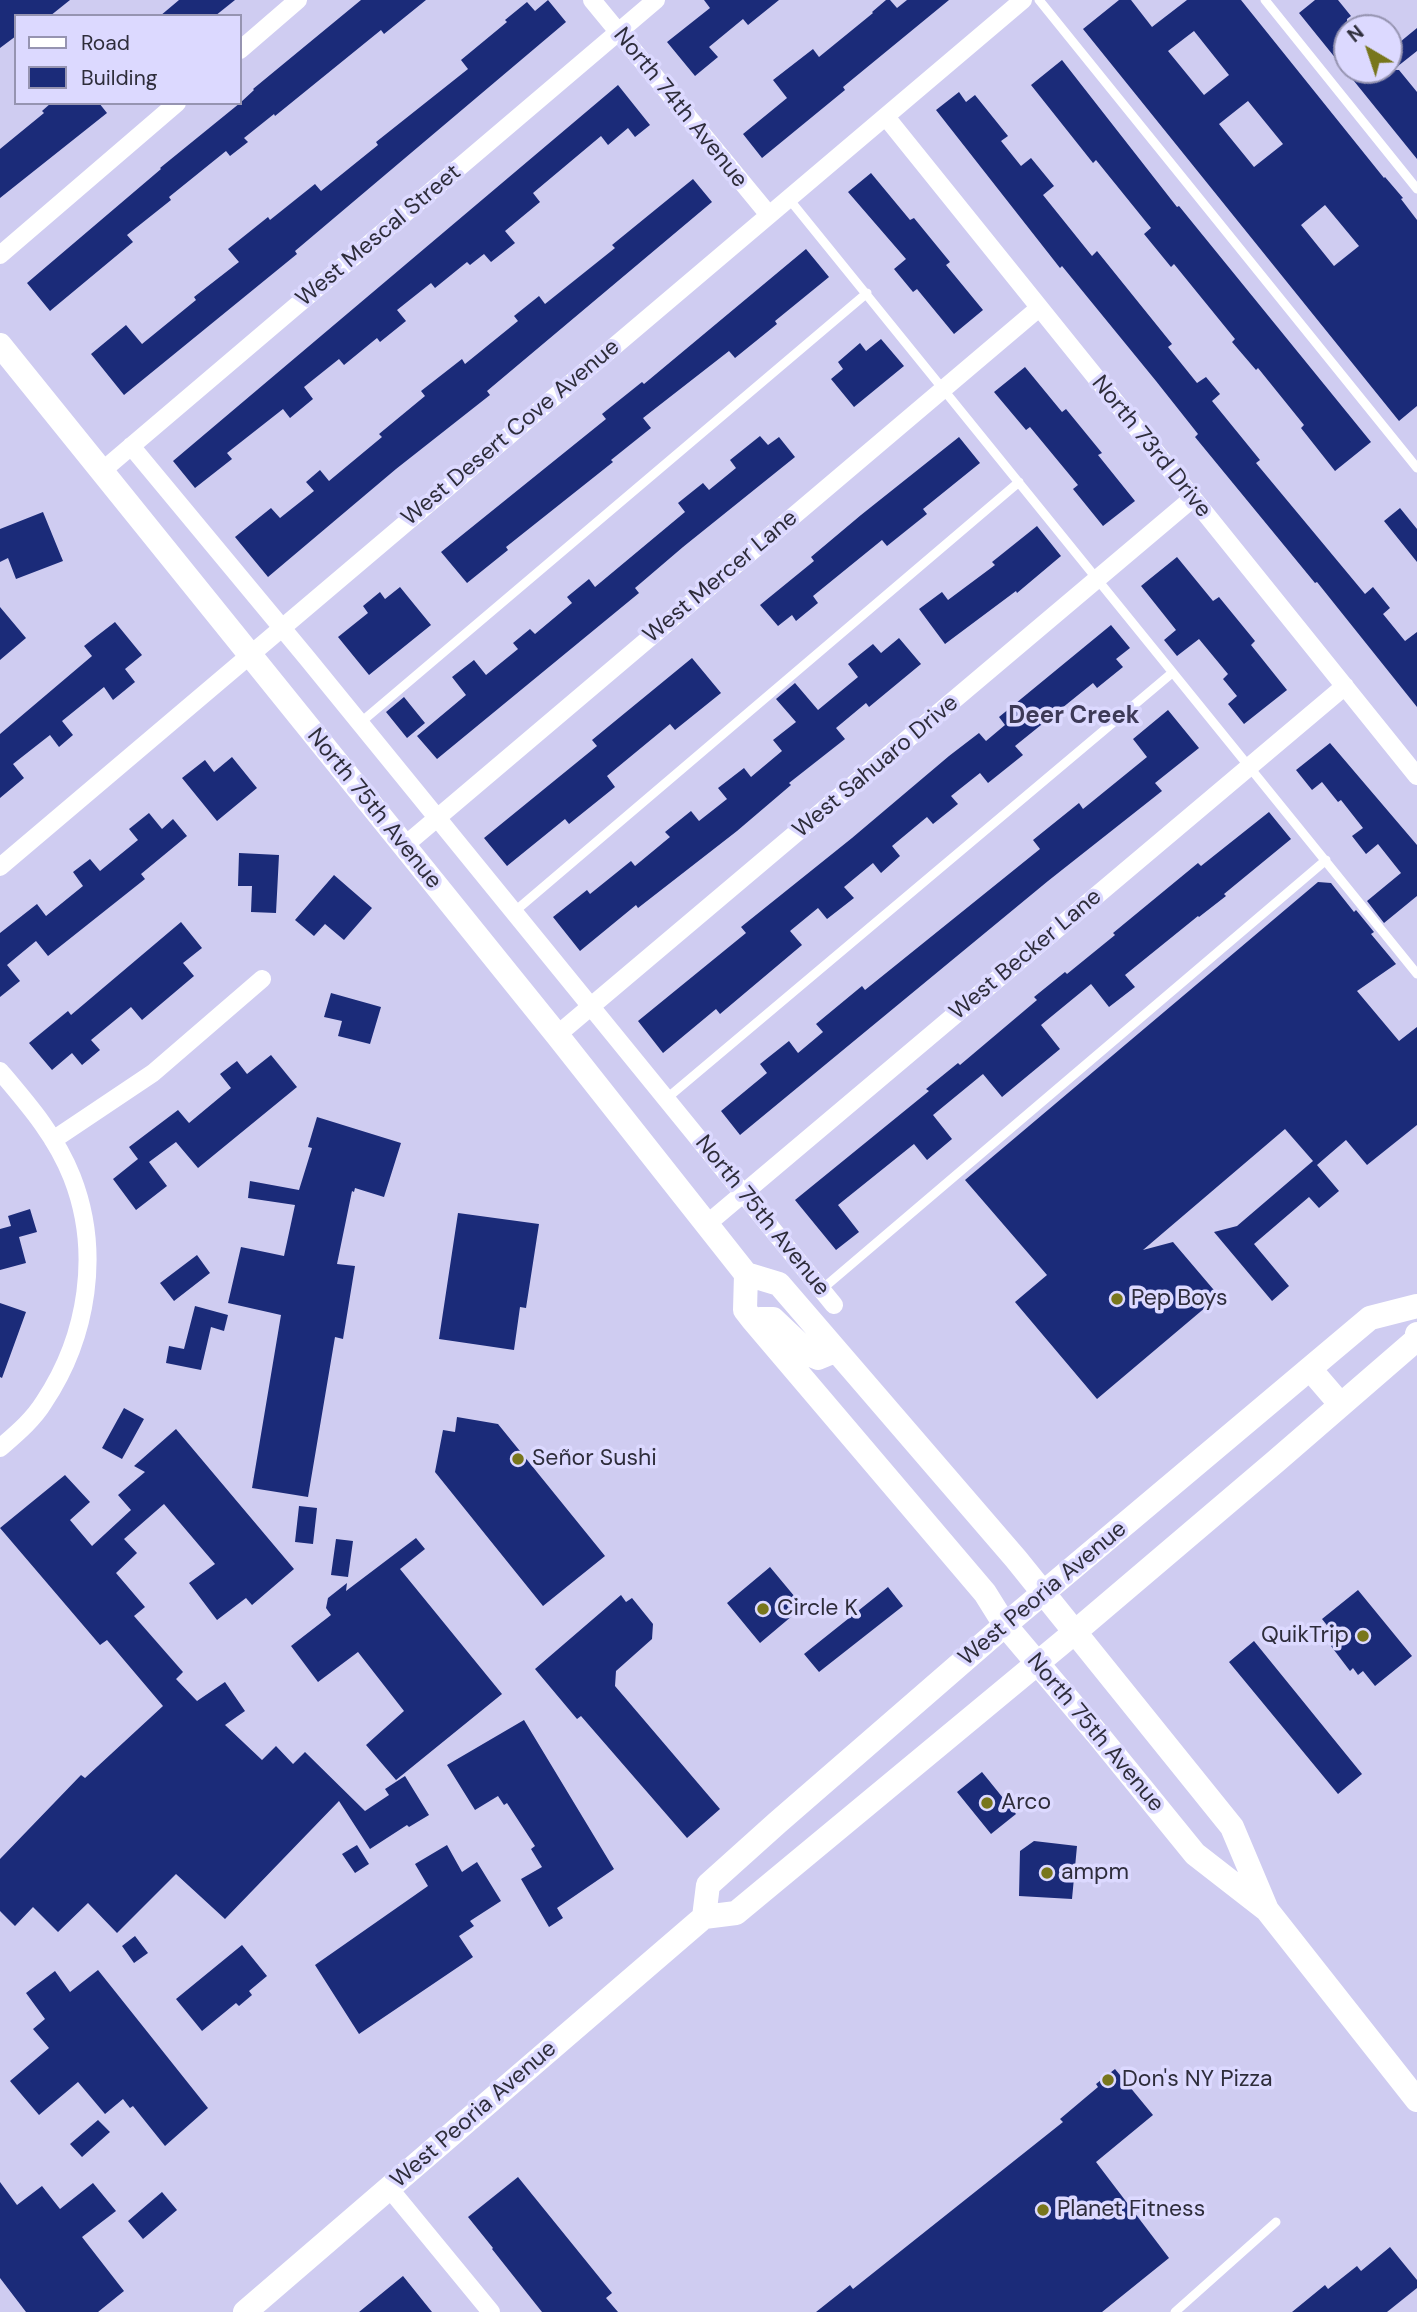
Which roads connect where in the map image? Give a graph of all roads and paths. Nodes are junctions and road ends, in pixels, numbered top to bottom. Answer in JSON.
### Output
{"nodes":[{"id":1,"x":298,"y":0,"type":"edge"},
{"id":2,"x":592,"y":0,"type":"edge"},
{"id":3,"x":656,"y":0,"type":"edge"},
{"id":4,"x":1023,"y":0,"type":"edge"},
{"id":5,"x":1039,"y":0,"type":"edge"},
{"id":6,"x":1265,"y":0,"type":"edge"},
{"id":7,"x":618,"y":32,"type":"junction"},
{"id":8,"x":242,"y":48,"type":"edge"},
{"id":9,"x":175,"y":105,"type":"edge"},
{"id":10,"x":886,"y":117,"type":"junction"},
{"id":11,"x":1417,"y":189,"type":"edge"},
{"id":12,"x":789,"y":199,"type":"junction"},
{"id":13,"x":769,"y":215,"type":"junction"},
{"id":14,"x":0,"y":255,"type":"edge"},
{"id":15,"x":867,"y":293,"type":"junction"},
{"id":16,"x":1039,"y":308,"type":"junction"},
{"id":17,"x":0,"y":345,"type":"edge"},
{"id":18,"x":944,"y":388,"type":"junction"},
{"id":19,"x":131,"y":446,"type":"junction"},
{"id":20,"x":1417,"y":468,"type":"edge"},
{"id":21,"x":102,"y":471,"type":"junction"},
{"id":22,"x":1019,"y":481,"type":"junction"},
{"id":23,"x":1193,"y":498,"type":"junction"},
{"id":24,"x":1097,"y":580,"type":"junction"},
{"id":25,"x":282,"y":627,"type":"junction"},
{"id":26,"x":250,"y":654,"type":"junction"},
{"id":27,"x":1172,"y":673,"type":"junction"},
{"id":28,"x":1345,"y":686,"type":"junction"},
{"id":29,"x":360,"y":723,"type":"junction"},
{"id":30,"x":1250,"y":767,"type":"junction"},
{"id":31,"x":1417,"y":776,"type":"edge"},
{"id":32,"x":437,"y":818,"type":"junction"},
{"id":33,"x":404,"y":846,"type":"junction"},
{"id":34,"x":1326,"y":860,"type":"junction"},
{"id":35,"x":0,"y":867,"type":"edge"},
{"id":36,"x":514,"y":912,"type":"junction"},
{"id":37,"x":1417,"y":974,"type":"edge"},
{"id":38,"x":262,"y":979,"type":"dead end"},
{"id":39,"x":592,"y":1007,"type":"junction"},
{"id":40,"x":557,"y":1035,"type":"junction"},
{"id":41,"x":0,"y":1071,"type":"edge"},
{"id":42,"x":666,"y":1099,"type":"junction"},
{"id":43,"x":53,"y":1140,"type":"junction"},
{"id":44,"x":743,"y":1193,"type":"junction"},
{"id":45,"x":707,"y":1224,"type":"junction"},
{"id":46,"x":746,"y":1274,"type":"junction"},
{"id":47,"x":821,"y":1290,"type":"junction"},
{"id":48,"x":834,"y":1304,"type":"dead end"},
{"id":49,"x":1417,"y":1307,"type":"edge"},
{"id":50,"x":752,"y":1319,"type":"junction"},
{"id":51,"x":1417,"y":1334,"type":"edge"},
{"id":52,"x":835,"y":1351,"type":"junction"},
{"id":53,"x":1310,"y":1369,"type":"junction"},
{"id":54,"x":1341,"y":1405,"type":"junction"},
{"id":55,"x":0,"y":1448,"type":"edge"},
{"id":56,"x":1044,"y":1593,"type":"junction"},
{"id":57,"x":1005,"y":1625,"type":"junction"},
{"id":58,"x":1075,"y":1632,"type":"junction"},
{"id":59,"x":1038,"y":1663,"type":"junction"},
{"id":60,"x":1267,"y":1910,"type":"junction"},
{"id":61,"x":704,"y":1917,"type":"junction"},
{"id":62,"x":1417,"y":2100,"type":"edge"},
{"id":63,"x":389,"y":2188,"type":"junction"},
{"id":64,"x":1276,"y":2222,"type":"dead end"},
{"id":65,"x":245,"y":2312,"type":"edge"},
{"id":66,"x":491,"y":2312,"type":"edge"},
{"id":67,"x":1175,"y":2312,"type":"edge"}],
"edges":[{"from":1,"to":8,"type":"street"},
{"from":2,"to":7,"type":"street","name":"North 74th Avenue"},
{"from":3,"to":7,"type":"street","name":"West Mescal Street"},
{"from":4,"to":10,"type":"street","name":"West Desert Cove Avenue"},
{"from":5,"to":20,"type":"lane"},
{"from":6,"to":11,"type":"lane"},
{"from":7,"to":13,"type":"street","name":"North 74th Avenue"},
{"from":7,"to":19,"type":"street","name":"West Mescal Street"},
{"from":9,"to":14,"type":"street"},
{"from":10,"to":12,"type":"street","name":"West Desert Cove Avenue"},
{"from":10,"to":16,"type":"street","name":"North 73rd Drive"},
{"from":12,"to":13,"type":"street","name":"West Desert Cove Avenue"},
{"from":12,"to":15,"type":"lane"},
{"from":13,"to":25,"type":"street","name":"West Desert Cove Avenue"},
{"from":15,"to":18,"type":"lane"},
{"from":15,"to":29,"type":"lane"},
{"from":16,"to":18,"type":"street","name":"West Mercer Lane"},
{"from":16,"to":23,"type":"street","name":"North 73rd Drive"},
{"from":17,"to":21,"type":"main road","name":"North 75th Avenue"},
{"from":18,"to":22,"type":"lane"},
{"from":18,"to":32,"type":"street","name":"West Mercer Lane"},
{"from":19,"to":21,"type":"street","name":"West Mescal Street"},
{"from":19,"to":25,"type":"street","name":"North 75th Avenue"},
{"from":21,"to":26,"type":"main road","name":"North 75th Avenue"},
{"from":22,"to":24,"type":"lane"},
{"from":22,"to":36,"type":"lane"},
{"from":23,"to":24,"type":"street","name":"West Sahuaro Drive"},
{"from":23,"to":28,"type":"street","name":"North 73rd Drive"},
{"from":24,"to":27,"type":"lane"},
{"from":24,"to":39,"type":"street","name":"West Sahuaro Drive"},
{"from":25,"to":26,"type":"street","name":"West Desert Cove Avenue"},
{"from":25,"to":29,"type":"street","name":"North 75th Avenue"},
{"from":26,"to":33,"type":"main road","name":"North 75th Avenue"},
{"from":26,"to":35,"type":"street","name":"West Desert Cove Avenue"},
{"from":27,"to":30,"type":"lane"},
{"from":27,"to":42,"type":"lane"},
{"from":28,"to":30,"type":"street","name":"West Becker Lane"},
{"from":28,"to":31,"type":"street","name":"North 73rd Drive"},
{"from":29,"to":32,"type":"street","name":"North 75th Avenue"},
{"from":30,"to":34,"type":"lane"},
{"from":30,"to":44,"type":"street","name":"West Becker Lane"},
{"from":32,"to":33,"type":"street","name":"West Mercer Lane"},
{"from":32,"to":36,"type":"street","name":"North 75th Avenue"},
{"from":33,"to":40,"type":"main road","name":"North 75th Avenue"},
{"from":34,"to":37,"type":"lane"},
{"from":34,"to":47,"type":"lane"},
{"from":36,"to":39,"type":"street","name":"North 75th Avenue"},
{"from":38,"to":43,"type":"street"},
{"from":39,"to":40,"type":"street","name":"West Sahuaro Drive"},
{"from":39,"to":42,"type":"street","name":"North 75th Avenue"},
{"from":40,"to":45,"type":"main road","name":"North 75th Avenue"},
{"from":41,"to":43,"type":"street"},
{"from":42,"to":44,"type":"street","name":"North 75th Avenue"},
{"from":43,"to":55,"type":"street"},
{"from":44,"to":45,"type":"street","name":"West Becker Lane"},
{"from":44,"to":47,"type":"street","name":"North 75th Avenue"},
{"from":45,"to":46,"type":"main road","name":"North 75th Avenue"},
{"from":46,"to":50,"type":"main road","name":"North 75th Avenue"},
{"from":46,"to":52,"type":"main road","name":"North 75th Avenue"},
{"from":47,"to":48,"type":"street","name":"North 75th Avenue"},
{"from":49,"to":53,"type":"main road","name":"West Peoria Avenue"},
{"from":50,"to":52,"type":"main road"},
{"from":50,"to":57,"type":"main road","name":"North 75th Avenue"},
{"from":51,"to":54,"type":"main road"},
{"from":52,"to":56,"type":"main road","name":"North 75th Avenue"},
{"from":53,"to":54,"type":"main road"},
{"from":53,"to":56,"type":"main road","name":"West Peoria Avenue"},
{"from":54,"to":58,"type":"main road"},
{"from":56,"to":57,"type":"main road","name":"West Peoria Avenue"},
{"from":56,"to":58,"type":"main road","name":"North 75th Avenue"},
{"from":57,"to":59,"type":"main road","name":"North 75th Avenue"},
{"from":57,"to":61,"type":"main road","name":"West Peoria Avenue"},
{"from":58,"to":59,"type":"main road"},
{"from":58,"to":60,"type":"main road","name":"North 75th Avenue"},
{"from":59,"to":60,"type":"main road","name":"North 75th Avenue"},
{"from":59,"to":61,"type":"main road"},
{"from":60,"to":62,"type":"main road","name":"North 75th Avenue"},
{"from":61,"to":63,"type":"main road","name":"West Peoria Avenue"},
{"from":63,"to":65,"type":"main road","name":"West Peoria Avenue"},
{"from":63,"to":66,"type":"street"},
{"from":64,"to":67,"type":"lane"}]}
